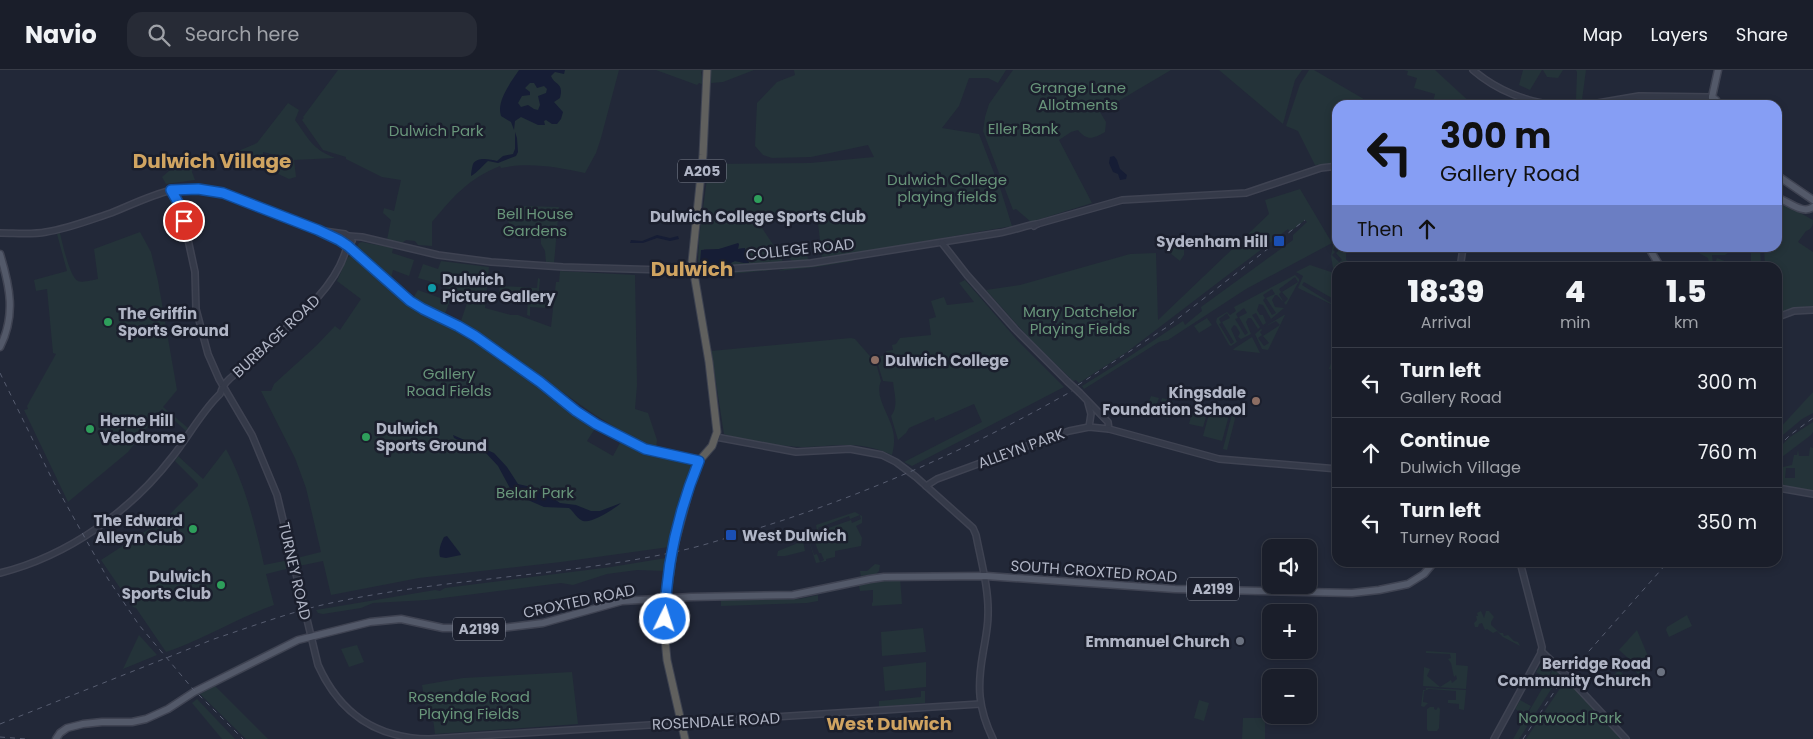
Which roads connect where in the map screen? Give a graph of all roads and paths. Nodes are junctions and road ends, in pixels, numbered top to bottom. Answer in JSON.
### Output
{"nodes":[{"id":1,"x":707,"y":70,"type":"edge"},
{"id":2,"x":1473,"y":70,"type":"edge"},
{"id":3,"x":1718,"y":70,"type":"edge"},
{"id":4,"x":1712,"y":97,"type":"junction"},
{"id":5,"x":1534,"y":100,"type":"edge"},
{"id":6,"x":1615,"y":100,"type":"edge"},
{"id":7,"x":1712,"y":100,"type":"edge"},
{"id":8,"x":1716,"y":100,"type":"edge"},
{"id":9,"x":1332,"y":167,"type":"edge"},
{"id":10,"x":1782,"y":179,"type":"edge"},
{"id":11,"x":171,"y":190,"type":"junction"},
{"id":12,"x":1782,"y":200,"type":"edge"},
{"id":13,"x":1813,"y":200,"type":"edge"},
{"id":14,"x":1813,"y":206,"type":"edge"},
{"id":15,"x":0,"y":233,"type":"edge"},
{"id":16,"x":346,"y":241,"type":"junction"},
{"id":17,"x":942,"y":243,"type":"junction"},
{"id":18,"x":0,"y":254,"type":"edge"},
{"id":19,"x":693,"y":271,"type":"junction"},
{"id":20,"x":1813,"y":310,"type":"edge"},
{"id":21,"x":1782,"y":316,"type":"edge"},
{"id":22,"x":0,"y":347,"type":"edge"},
{"id":23,"x":222,"y":386,"type":"junction"},
{"id":24,"x":1088,"y":402,"type":"junction"},
{"id":25,"x":1089,"y":427,"type":"junction"},
{"id":26,"x":1109,"y":429,"type":"junction"},
{"id":27,"x":716,"y":437,"type":"junction"},
{"id":28,"x":699,"y":461,"type":"junction"},
{"id":29,"x":1332,"y":468,"type":"edge"},
{"id":30,"x":926,"y":486,"type":"junction"},
{"id":31,"x":1782,"y":489,"type":"edge"},
{"id":32,"x":1813,"y":494,"type":"edge"},
{"id":33,"x":1430,"y":567,"type":"edge"},
{"id":34,"x":1521,"y":567,"type":"edge"},
{"id":35,"x":0,"y":573,"type":"edge"},
{"id":36,"x":984,"y":576,"type":"junction"},
{"id":37,"x":666,"y":598,"type":"junction"},
{"id":38,"x":310,"y":636,"type":"junction"},
{"id":39,"x":1542,"y":651,"type":"junction"},
{"id":40,"x":980,"y":704,"type":"junction"},
{"id":41,"x":680,"y":723,"type":"junction"},
{"id":42,"x":516,"y":736,"type":"edge"},
{"id":43,"x":533,"y":736,"type":"edge"},
{"id":44,"x":397,"y":738,"type":"edge"},
{"id":45,"x":56,"y":739,"type":"edge"},
{"id":46,"x":685,"y":739,"type":"edge"},
{"id":47,"x":993,"y":739,"type":"edge"},
{"id":48,"x":1494,"y":739,"type":"edge"},
{"id":49,"x":1626,"y":739,"type":"edge"}],
"edges":[{"from":1,"to":19,"type":"highway","number":"A205"},
{"from":2,"to":5,"type":"street"},
{"from":3,"to":4,"type":"main road"},
{"from":4,"to":6,"type":"street"},
{"from":4,"to":7,"type":"main road"},
{"from":4,"to":8,"type":"main road"},
{"from":9,"to":17,"type":"street","name":"COLLEGE ROAD"},
{"from":10,"to":13,"type":"main road"},
{"from":11,"to":15,"type":"street"},
{"from":11,"to":16,"type":"street"},
{"from":11,"to":23,"type":"street","name":"TURNEY ROAD"},
{"from":12,"to":14,"type":"main road"},
{"from":16,"to":19,"type":"street","name":"COLLEGE ROAD"},
{"from":16,"to":23,"type":"street","name":"BURBAGE ROAD"},
{"from":16,"to":28,"type":"street"},
{"from":17,"to":19,"type":"street","name":"COLLEGE ROAD"},
{"from":17,"to":24,"type":"street","bridge":true},
{"from":18,"to":22,"type":"main road"},
{"from":19,"to":27,"type":"highway","number":"A205"},
{"from":20,"to":21,"type":"street"},
{"from":23,"to":35,"type":"street","name":"BURBAGE ROAD"},
{"from":23,"to":38,"type":"street","name":"TURNEY ROAD"},
{"from":24,"to":25,"type":"street"},
{"from":24,"to":26,"type":"street"},
{"from":25,"to":26,"type":"street","name":"ALLEYN PARK"},
{"from":25,"to":30,"type":"street","name":"ALLEYN PARK"},
{"from":26,"to":29,"type":"street","name":"ALLEYN PARK"},
{"from":27,"to":28,"type":"highway"},
{"from":27,"to":30,"type":"street"},
{"from":28,"to":37,"type":"highway"},
{"from":30,"to":36,"type":"street"},
{"from":31,"to":32,"type":"street"},
{"from":33,"to":36,"type":"main road","name":"SOUTH CROXTED ROAD","number":"A2199"},
{"from":34,"to":39,"type":"street"},
{"from":36,"to":37,"type":"main road","name":"CROXTED ROAD","number":"A2199"},
{"from":36,"to":40,"type":"street"},
{"from":37,"to":38,"type":"main road","name":"CROXTED ROAD","number":"A2199"},
{"from":37,"to":41,"type":"highway"},
{"from":38,"to":44,"type":"street","name":"TURNEY ROAD"},
{"from":38,"to":45,"type":"main road","name":"CROXTED ROAD","number":"A2199"},
{"from":39,"to":48,"type":"street"},
{"from":39,"to":49,"type":"street","bridge":true},
{"from":40,"to":41,"type":"street","name":"ROSENDALE ROAD"},
{"from":40,"to":47,"type":"street"},
{"from":41,"to":43,"type":"street","name":"ROSENDALE ROAD"},
{"from":41,"to":46,"type":"highway"},
{"from":42,"to":43,"type":"street","name":"ROSENDALE ROAD"},
{"from":42,"to":44,"type":"street","name":"ROSENDALE ROAD"}]}
